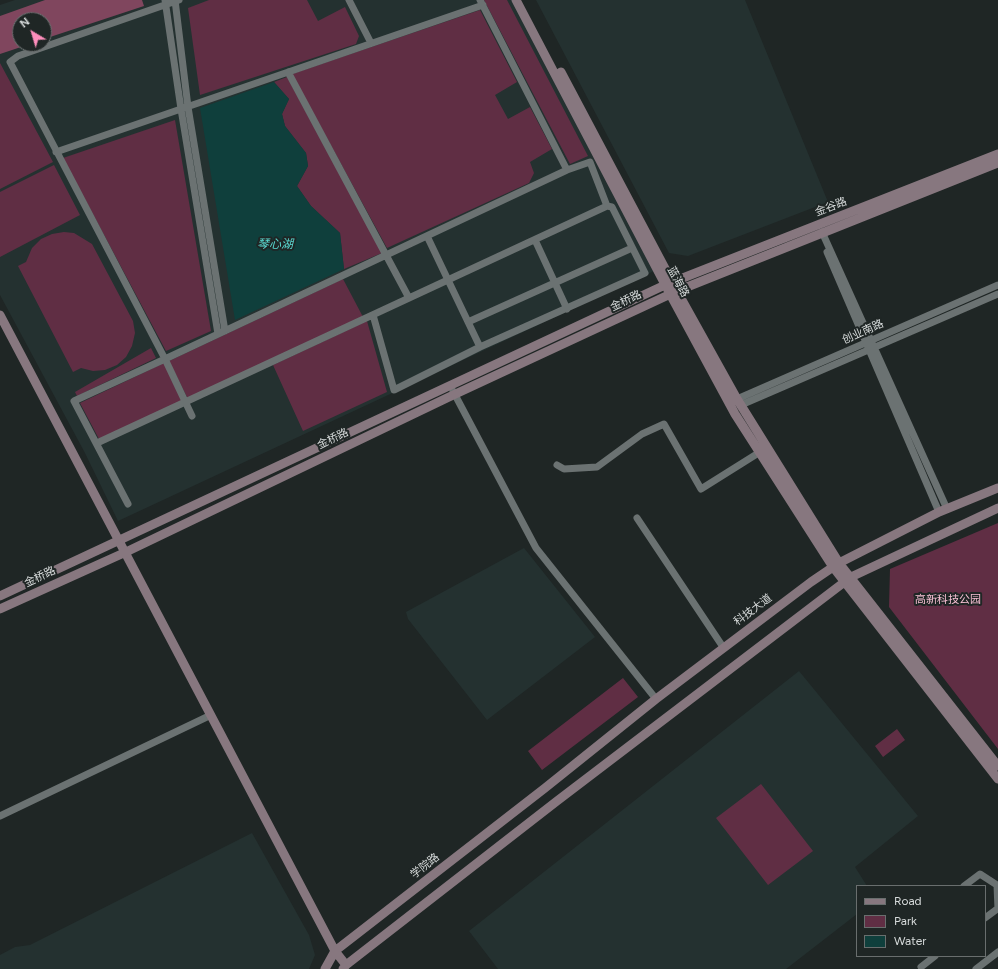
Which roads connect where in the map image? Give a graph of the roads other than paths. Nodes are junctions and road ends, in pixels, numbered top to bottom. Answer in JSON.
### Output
{"nodes":[{"id":1,"x":176,"y":0,"type":"edge"},
{"id":2,"x":349,"y":0,"type":"edge"},
{"id":3,"x":516,"y":0,"type":"edge"},
{"id":4,"x":523,"y":0,"type":"edge"},
{"id":5,"x":166,"y":2,"type":"edge"},
{"id":6,"x":481,"y":2,"type":"edge"},
{"id":7,"x":371,"y":44,"type":"junction"},
{"id":8,"x":288,"y":72,"type":"junction"},
{"id":9,"x":184,"y":108,"type":"junction"},
{"id":10,"x":56,"y":152,"type":"junction"},
{"id":11,"x":998,"y":154,"type":"edge"},
{"id":12,"x":998,"y":163,"type":"edge"},
{"id":13,"x":568,"y":170,"type":"junction"},
{"id":14,"x":607,"y":206,"type":"junction"},
{"id":15,"x":820,"y":233,"type":"junction"},
{"id":16,"x":427,"y":236,"type":"junction"},
{"id":17,"x":535,"y":240,"type":"junction"},
{"id":18,"x":632,"y":248,"type":"junction"},
{"id":19,"x":386,"y":255,"type":"junction"},
{"id":20,"x":448,"y":280,"type":"junction"},
{"id":21,"x":669,"y":283,"type":"junction"},
{"id":22,"x":998,"y":285,"type":"edge"},
{"id":23,"x":674,"y":292,"type":"junction"},
{"id":24,"x":998,"y":294,"type":"edge"},
{"id":25,"x":409,"y":298,"type":"junction"},
{"id":26,"x":567,"y":309,"type":"junction"},
{"id":27,"x":0,"y":315,"type":"edge"},
{"id":28,"x":374,"y":315,"type":"junction"},
{"id":29,"x":468,"y":322,"type":"junction"},
{"id":30,"x":222,"y":332,"type":"junction"},
{"id":31,"x":871,"y":344,"type":"junction"},
{"id":32,"x":480,"y":347,"type":"junction"},
{"id":33,"x":165,"y":359,"type":"junction"},
{"id":34,"x":450,"y":385,"type":"junction"},
{"id":35,"x":455,"y":394,"type":"junction"},
{"id":36,"x":739,"y":402,"type":"junction"},
{"id":37,"x":192,"y":416,"type":"dead end"},
{"id":38,"x":97,"y":443,"type":"junction"},
{"id":39,"x":760,"y":452,"type":"junction"},
{"id":40,"x":557,"y":465,"type":"dead end"},
{"id":41,"x":998,"y":488,"type":"edge"},
{"id":42,"x":128,"y":504,"type":"dead end"},
{"id":43,"x":998,"y":508,"type":"edge"},
{"id":44,"x":943,"y":511,"type":"junction"},
{"id":45,"x":637,"y":518,"type":"dead end"},
{"id":46,"x":119,"y":540,"type":"junction"},
{"id":47,"x":126,"y":552,"type":"junction"},
{"id":48,"x":836,"y":565,"type":"junction"},
{"id":49,"x":847,"y":579,"type":"junction"},
{"id":50,"x":0,"y":596,"type":"edge"},
{"id":51,"x":0,"y":609,"type":"edge"},
{"id":52,"x":723,"y":647,"type":"junction"},
{"id":53,"x":656,"y":699,"type":"junction"},
{"id":54,"x":211,"y":716,"type":"junction"},
{"id":55,"x":998,"y":766,"type":"edge"},
{"id":56,"x":998,"y":779,"type":"edge"},
{"id":57,"x":546,"y":788,"type":"junction"},
{"id":58,"x":556,"y":801,"type":"junction"},
{"id":59,"x":0,"y":816,"type":"edge"},
{"id":60,"x":965,"y":885,"type":"edge"},
{"id":61,"x":998,"y":909,"type":"edge"},
{"id":62,"x":986,"y":917,"type":"edge"},
{"id":63,"x":335,"y":951,"type":"junction"},
{"id":64,"x":998,"y":952,"type":"edge"},
{"id":65,"x":934,"y":957,"type":"edge"},
{"id":66,"x":344,"y":967,"type":"edge"},
{"id":67,"x":921,"y":967,"type":"dead end"},
{"id":68,"x":325,"y":969,"type":"edge"},
{"id":69,"x":976,"y":969,"type":"edge"}],
"edges":[{"from":1,"to":5,"type":"street"},
{"from":1,"to":9,"type":"street"},
{"from":2,"to":7,"type":"street"},
{"from":3,"to":21,"type":"street","name":"蓝海路"},
{"from":4,"to":21,"type":"street","name":"蓝海路"},
{"from":5,"to":9,"type":"street"},
{"from":5,"to":10,"type":"street"},
{"from":6,"to":7,"type":"street"},
{"from":6,"to":13,"type":"street"},
{"from":7,"to":8,"type":"street"},
{"from":8,"to":9,"type":"street"},
{"from":8,"to":19,"type":"street"},
{"from":9,"to":10,"type":"street"},
{"from":9,"to":30,"type":"street"},
{"from":10,"to":33,"type":"street"},
{"from":11,"to":21,"type":"street","name":"金谷路"},
{"from":12,"to":15,"type":"street","name":"金谷路"},
{"from":13,"to":14,"type":"street"},
{"from":13,"to":16,"type":"street"},
{"from":14,"to":17,"type":"street"},
{"from":14,"to":18,"type":"street"},
{"from":15,"to":23,"type":"street","name":"金谷路"},
{"from":15,"to":31,"type":"street"},
{"from":16,"to":19,"type":"street"},
{"from":16,"to":20,"type":"street"},
{"from":17,"to":20,"type":"street"},
{"from":17,"to":26,"type":"street"},
{"from":18,"to":26,"type":"street"},
{"from":18,"to":29,"type":"street"},
{"from":19,"to":25,"type":"street"},
{"from":19,"to":30,"type":"street"},
{"from":20,"to":25,"type":"street"},
{"from":20,"to":29,"type":"street"},
{"from":21,"to":23,"type":"street","name":"蓝海路"},
{"from":21,"to":34,"type":"street","name":"金桥路"},
{"from":22,"to":31,"type":"street","name":"创业南路"},
{"from":23,"to":35,"type":"street","name":"金桥路"},
{"from":23,"to":36,"type":"street","name":"蓝海路"},
{"from":23,"to":39,"type":"street","name":"蓝海路"},
{"from":24,"to":31,"type":"street","name":"创业南路"},
{"from":25,"to":28,"type":"street"},
{"from":26,"to":32,"type":"street"},
{"from":27,"to":46,"type":"street"},
{"from":28,"to":32,"type":"street"},
{"from":28,"to":38,"type":"street"},
{"from":29,"to":32,"type":"street"},
{"from":30,"to":33,"type":"street"},
{"from":31,"to":36,"type":"street","name":"创业南路"},
{"from":31,"to":44,"type":"street"},
{"from":33,"to":37,"type":"street"},
{"from":33,"to":38,"type":"street"},
{"from":34,"to":35,"type":"street"},
{"from":34,"to":46,"type":"street","name":"金桥路"},
{"from":35,"to":47,"type":"street","name":"金桥路"},
{"from":35,"to":53,"type":"street"},
{"from":36,"to":48,"type":"street","name":"蓝海路"},
{"from":38,"to":42,"type":"street"},
{"from":39,"to":40,"type":"street"},
{"from":39,"to":48,"type":"street","name":"蓝海路"},
{"from":41,"to":44,"type":"street","name":"科技大道"},
{"from":43,"to":49,"type":"street"},
{"from":44,"to":48,"type":"street","name":"科技大道"},
{"from":45,"to":52,"type":"street"},
{"from":46,"to":47,"type":"street"},
{"from":46,"to":50,"type":"street","name":"金桥路"},
{"from":47,"to":51,"type":"street","name":"金桥路"},
{"from":47,"to":54,"type":"street"},
{"from":48,"to":49,"type":"street"},
{"from":48,"to":52,"type":"street","name":"科技大道"},
{"from":49,"to":55,"type":"street"},
{"from":49,"to":56,"type":"street"},
{"from":49,"to":58,"type":"street"},
{"from":52,"to":53,"type":"street","name":"科技大道"},
{"from":53,"to":57,"type":"street","name":"科技大道"},
{"from":54,"to":59,"type":"street"},
{"from":54,"to":63,"type":"street"},
{"from":57,"to":58,"type":"street"},
{"from":57,"to":63,"type":"street","name":"学院路"},
{"from":58,"to":66,"type":"street"},
{"from":60,"to":61,"type":"street"},
{"from":61,"to":62,"type":"street"},
{"from":63,"to":66,"type":"street"},
{"from":63,"to":68,"type":"street","name":"学院路"},
{"from":64,"to":69,"type":"street"},
{"from":65,"to":67,"type":"street"}]}
